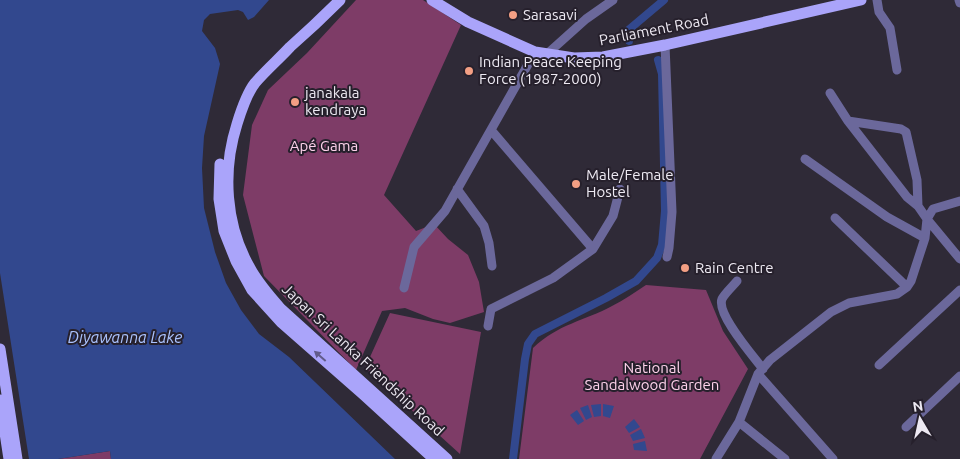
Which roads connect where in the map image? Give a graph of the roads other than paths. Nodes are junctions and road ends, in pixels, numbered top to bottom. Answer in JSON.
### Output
{"nodes":[{"id":1,"x":329,"y":0,"type":"edge"},
{"id":2,"x":340,"y":0,"type":"edge"},
{"id":3,"x":612,"y":0,"type":"edge"},
{"id":4,"x":861,"y":0,"type":"edge"},
{"id":5,"x":877,"y":0,"type":"edge"},
{"id":6,"x":434,"y":1,"type":"edge"},
{"id":7,"x":665,"y":44,"type":"junction"},
{"id":8,"x":535,"y":52,"type":"junction"},
{"id":9,"x":547,"y":54,"type":"junction"},
{"id":10,"x":897,"y":70,"type":"dead end"},
{"id":11,"x":830,"y":93,"type":"dead end"},
{"id":12,"x":848,"y":121,"type":"junction"},
{"id":13,"x":490,"y":130,"type":"junction"},
{"id":14,"x":804,"y":159,"type":"dead end"},
{"id":15,"x":457,"y":189,"type":"junction"},
{"id":16,"x":620,"y":189,"type":"dead end"},
{"id":17,"x":960,"y":201,"type":"edge"},
{"id":18,"x":918,"y":206,"type":"junction"},
{"id":19,"x":835,"y":218,"type":"dead end"},
{"id":20,"x":927,"y":219,"type":"junction"},
{"id":21,"x":925,"y":238,"type":"junction"},
{"id":22,"x":593,"y":249,"type":"junction"},
{"id":23,"x":667,"y":257,"type":"dead end"},
{"id":24,"x":960,"y":257,"type":"edge"},
{"id":25,"x":492,"y":266,"type":"dead end"},
{"id":26,"x":738,"y":282,"type":"dead end"},
{"id":27,"x":907,"y":287,"type":"junction"},
{"id":28,"x":404,"y":288,"type":"dead end"},
{"id":29,"x":960,"y":290,"type":"edge"},
{"id":30,"x":488,"y":326,"type":"dead end"},
{"id":31,"x":0,"y":349,"type":"edge"},
{"id":32,"x":879,"y":366,"type":"dead end"},
{"id":33,"x":761,"y":372,"type":"junction"},
{"id":34,"x":960,"y":376,"type":"edge"},
{"id":35,"x":0,"y":400,"type":"edge"},
{"id":36,"x":739,"y":422,"type":"junction"},
{"id":37,"x":906,"y":427,"type":"dead end"},
{"id":38,"x":9,"y":459,"type":"edge"},
{"id":39,"x":17,"y":459,"type":"edge"},
{"id":40,"x":434,"y":459,"type":"edge"},
{"id":41,"x":447,"y":459,"type":"edge"},
{"id":42,"x":716,"y":459,"type":"edge"},
{"id":43,"x":785,"y":459,"type":"edge"},
{"id":44,"x":833,"y":459,"type":"edge"}],
"edges":[{"from":40,"to":1,"type":"main road","name":"Japan Sri Lanka Friendship Road","one_way":true},
{"from":2,"to":41,"type":"main road","name":"Japan Sri Lanka Friendship Road"},
{"from":3,"to":9,"type":"street"},
{"from":4,"to":7,"type":"main road","name":"Parliament Road"},
{"from":5,"to":10,"type":"street"},
{"from":6,"to":8,"type":"main road","name":"Parliament Road"},
{"from":7,"to":9,"type":"main road","name":"Parliament Road"},
{"from":7,"to":23,"type":"street"},
{"from":8,"to":9,"type":"main road","name":"Parliament Road"},
{"from":8,"to":13,"type":"street"},
{"from":11,"to":12,"type":"street"},
{"from":12,"to":18,"type":"street"},
{"from":12,"to":18,"type":"street"},
{"from":13,"to":15,"type":"street"},
{"from":13,"to":22,"type":"street"},
{"from":14,"to":21,"type":"street"},
{"from":15,"to":25,"type":"street"},
{"from":15,"to":28,"type":"street"},
{"from":16,"to":22,"type":"street"},
{"from":17,"to":20,"type":"street"},
{"from":18,"to":20,"type":"street"},
{"from":19,"to":27,"type":"street"},
{"from":20,"to":21,"type":"street"},
{"from":20,"to":24,"type":"street"},
{"from":21,"to":27,"type":"street"},
{"from":22,"to":30,"type":"street"},
{"from":26,"to":33,"type":"street"},
{"from":27,"to":33,"type":"street"},
{"from":29,"to":32,"type":"street"},
{"from":31,"to":39,"type":"main road"},
{"from":33,"to":36,"type":"street"},
{"from":33,"to":44,"type":"street"},
{"from":34,"to":37,"type":"street"},
{"from":35,"to":38,"type":"main road"},
{"from":36,"to":42,"type":"street"},
{"from":36,"to":43,"type":"street"}]}
